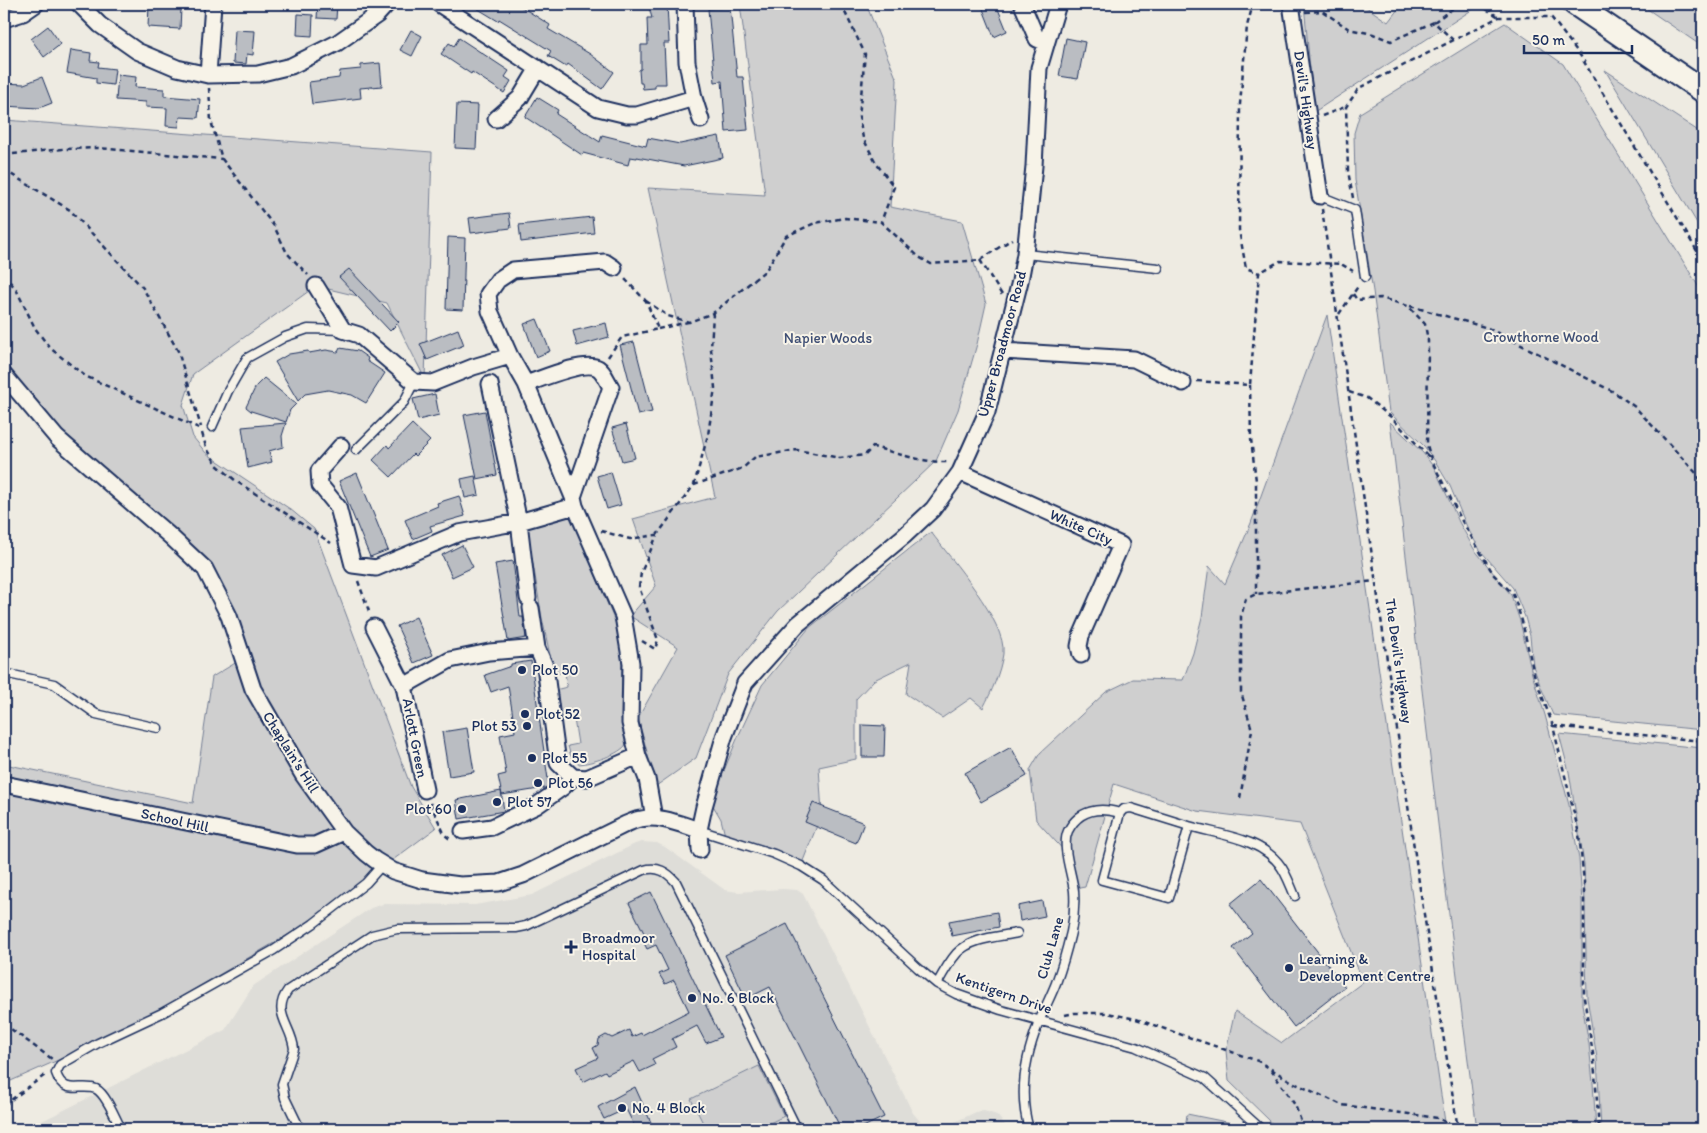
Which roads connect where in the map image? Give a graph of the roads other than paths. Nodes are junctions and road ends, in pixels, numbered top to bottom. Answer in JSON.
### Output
{"nodes":[{"id":1,"x":36,"y":4,"type":"edge"},
{"id":2,"x":79,"y":4,"type":"edge"},
{"id":3,"x":213,"y":4,"type":"edge"},
{"id":4,"x":386,"y":4,"type":"edge"},
{"id":5,"x":439,"y":4,"type":"edge"},
{"id":6,"x":685,"y":4,"type":"edge"},
{"id":7,"x":1022,"y":4,"type":"edge"},
{"id":8,"x":1058,"y":4,"type":"edge"},
{"id":9,"x":1575,"y":4,"type":"edge"},
{"id":10,"x":1292,"y":8,"type":"edge"},
{"id":11,"x":4,"y":18,"type":"edge"},
{"id":12,"x":1046,"y":43,"type":"junction"},
{"id":13,"x":538,"y":68,"type":"junction"},
{"id":14,"x":208,"y":74,"type":"junction"},
{"id":15,"x":1703,"y":91,"type":"edge"},
{"id":16,"x":694,"y":98,"type":"junction"},
{"id":17,"x":496,"y":119,"type":"dead end"},
{"id":18,"x":701,"y":120,"type":"dead end"},
{"id":19,"x":1320,"y":196,"type":"joint"},
{"id":20,"x":1025,"y":254,"type":"junction"},
{"id":21,"x":614,"y":268,"type":"road end"},
{"id":22,"x":1158,"y":268,"type":"dead end"},
{"id":23,"x":1364,"y":277,"type":"road end"},
{"id":24,"x":314,"y":283,"type":"road end"},
{"id":25,"x":343,"y":330,"type":"junction"},
{"id":26,"x":1003,"y":351,"type":"junction"},
{"id":27,"x":510,"y":356,"type":"junction"},
{"id":28,"x":4,"y":375,"type":"edge"},
{"id":29,"x":414,"y":382,"type":"junction"},
{"id":30,"x":1183,"y":383,"type":"road end"},
{"id":31,"x":490,"y":384,"type":"dead end"},
{"id":32,"x":526,"y":384,"type":"junction"},
{"id":33,"x":212,"y":427,"type":"dead end"},
{"id":34,"x":341,"y":446,"type":"dead end"},
{"id":35,"x":356,"y":450,"type":"dead end"},
{"id":36,"x":962,"y":466,"type":"junction"},
{"id":37,"x":574,"y":501,"type":"junction"},
{"id":38,"x":519,"y":522,"type":"junction"},
{"id":39,"x":374,"y":627,"type":"road end"},
{"id":40,"x":537,"y":648,"type":"junction"},
{"id":41,"x":1081,"y":654,"type":"dead end"},
{"id":42,"x":4,"y":673,"type":"edge"},
{"id":43,"x":404,"y":686,"type":"junction"},
{"id":44,"x":158,"y":728,"type":"dead end"},
{"id":45,"x":638,"y":756,"type":"junction"},
{"id":46,"x":573,"y":777,"type":"junction"},
{"id":47,"x":4,"y":784,"type":"edge"},
{"id":48,"x":425,"y":790,"type":"dead end"},
{"id":49,"x":1120,"y":813,"type":"junction"},
{"id":50,"x":654,"y":818,"type":"junction"},
{"id":51,"x":1189,"y":826,"type":"junction"},
{"id":52,"x":700,"y":830,"type":"junction"},
{"id":53,"x":463,"y":831,"type":"dead end"},
{"id":54,"x":344,"y":832,"type":"junction"},
{"id":55,"x":700,"y":850,"type":"dead end"},
{"id":56,"x":382,"y":865,"type":"junction"},
{"id":57,"x":1295,"y":896,"type":"dead end"},
{"id":58,"x":1017,"y":933,"type":"dead end"},
{"id":59,"x":937,"y":984,"type":"junction"},
{"id":60,"x":1039,"y":1021,"type":"junction"},
{"id":61,"x":120,"y":1129,"type":"edge"},
{"id":62,"x":300,"y":1129,"type":"edge"},
{"id":63,"x":797,"y":1129,"type":"edge"},
{"id":64,"x":1029,"y":1129,"type":"edge"},
{"id":65,"x":1261,"y":1129,"type":"edge"}],
"edges":[{"from":1,"to":11,"type":"street"},
{"from":2,"to":14,"type":"street"},
{"from":3,"to":14,"type":"street"},
{"from":4,"to":14,"type":"street"},
{"from":5,"to":13,"type":"street"},
{"from":6,"to":16,"type":"street"},
{"from":7,"to":12,"type":"street"},
{"from":8,"to":12,"type":"street","name":"Upper Broadmoor Road"},
{"from":9,"to":15,"type":"main road"},
{"from":10,"to":19,"type":"street","name":"Devil's Highway"},
{"from":12,"to":20,"type":"street","name":"Upper Broadmoor Road"},
{"from":13,"to":16,"type":"street"},
{"from":13,"to":17,"type":"street"},
{"from":16,"to":18,"type":"street"},
{"from":19,"to":23,"type":"lane"},
{"from":20,"to":22,"type":"lane"},
{"from":20,"to":26,"type":"street","name":"Upper Broadmoor Road"},
{"from":21,"to":27,"type":"street"},
{"from":24,"to":25,"type":"street"},
{"from":25,"to":29,"type":"street"},
{"from":25,"to":33,"type":"lane"},
{"from":26,"to":30,"type":"street"},
{"from":26,"to":36,"type":"street","name":"Upper Broadmoor Road"},
{"from":27,"to":29,"type":"street"},
{"from":27,"to":32,"type":"street"},
{"from":28,"to":54,"type":"street","name":"Chaplain's Hill"},
{"from":29,"to":35,"type":"lane"},
{"from":31,"to":38,"type":"street"},
{"from":32,"to":37,"type":"street"},
{"from":32,"to":37,"type":"street"},
{"from":34,"to":38,"type":"street"},
{"from":36,"to":41,"type":"street","name":"White City"},
{"from":36,"to":52,"type":"street","name":"Upper Broadmoor Road"},
{"from":37,"to":38,"type":"street"},
{"from":37,"to":45,"type":"street"},
{"from":38,"to":40,"type":"street"},
{"from":39,"to":43,"type":"street","name":"Arlott Green"},
{"from":40,"to":43,"type":"street","name":"Arlott Green"},
{"from":40,"to":46,"type":"street"},
{"from":42,"to":44,"type":"lane"},
{"from":43,"to":48,"type":"street","name":"Arlott Green"},
{"from":45,"to":46,"type":"street"},
{"from":45,"to":50,"type":"street"},
{"from":46,"to":53,"type":"street"},
{"from":47,"to":54,"type":"street","name":"School Hill"},
{"from":49,"to":51,"type":"lane","name":"Club Lane"},
{"from":49,"to":51,"type":"lane"},
{"from":49,"to":60,"type":"lane","name":"Club Lane"},
{"from":50,"to":52,"type":"street","name":"Chaplain's Hill"},
{"from":50,"to":56,"type":"street","name":"Chaplain's Hill"},
{"from":51,"to":57,"type":"lane","name":"Club Lane"},
{"from":52,"to":55,"type":"street","name":"Upper Broadmoor Road"},
{"from":52,"to":59,"type":"lane","name":"Kentigern Drive"},
{"from":54,"to":56,"type":"street","name":"Chaplain's Hill"},
{"from":56,"to":61,"type":"lane"},
{"from":58,"to":59,"type":"lane"},
{"from":59,"to":60,"type":"lane","name":"Kentigern Drive"},
{"from":60,"to":64,"type":"lane","name":"Club Lane"},
{"from":60,"to":65,"type":"lane","name":"Kentigern Drive"},
{"from":62,"to":63,"type":"lane"}]}
